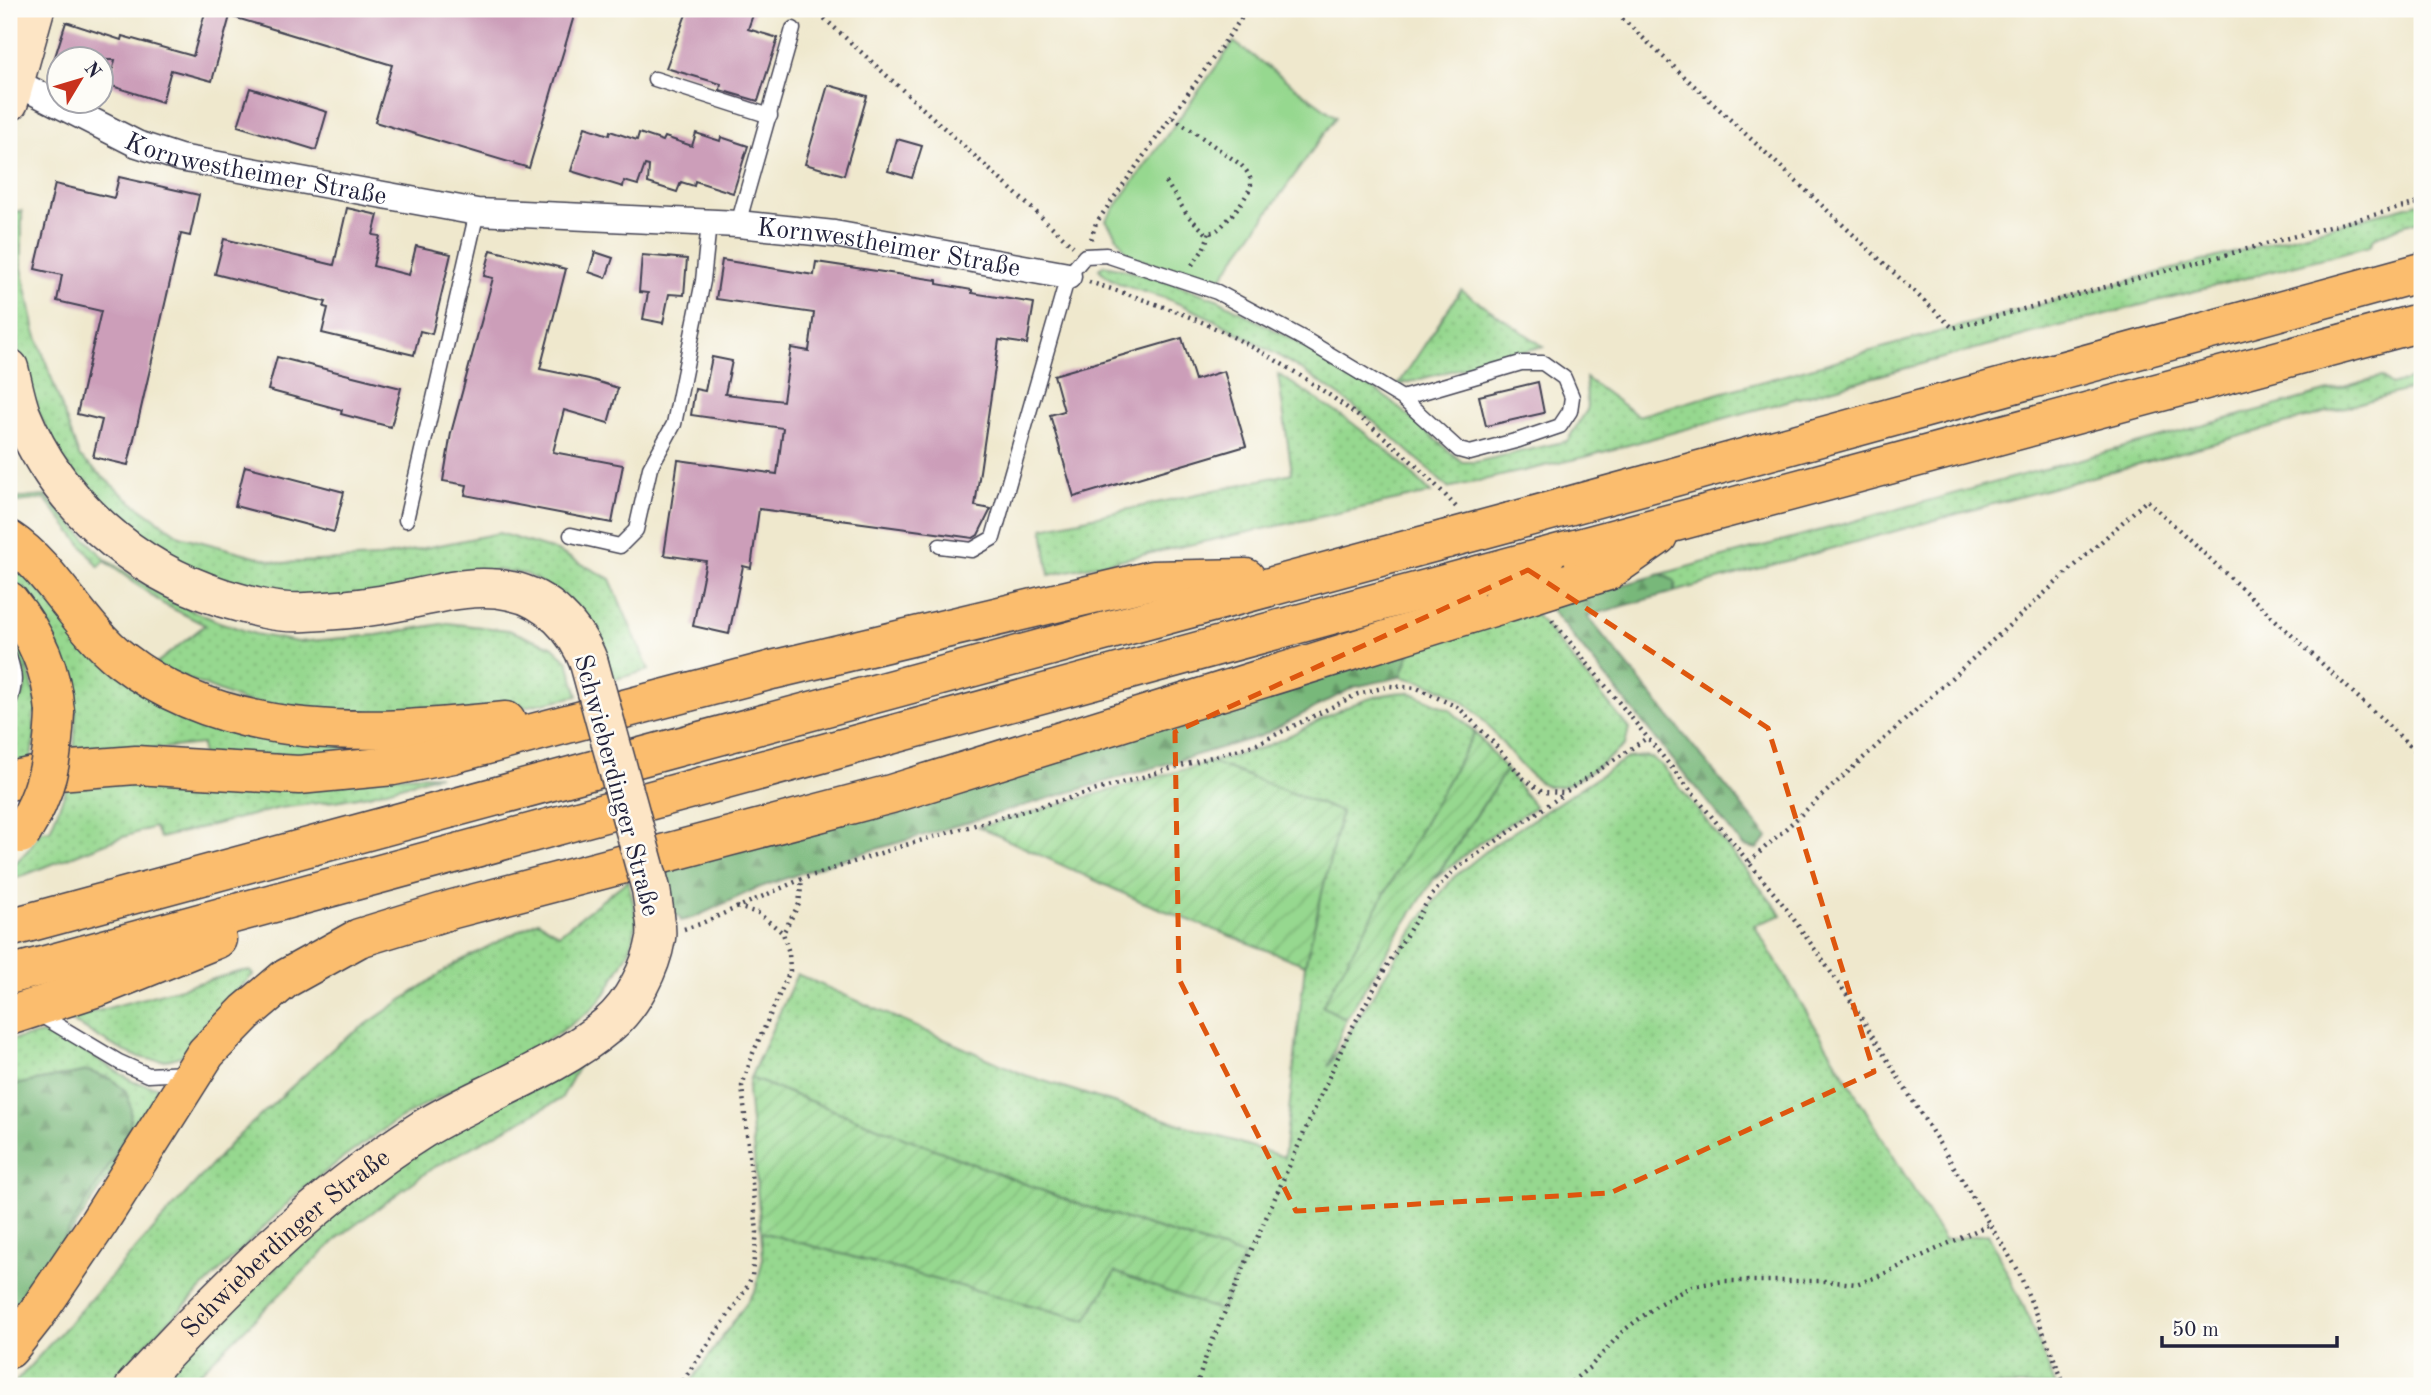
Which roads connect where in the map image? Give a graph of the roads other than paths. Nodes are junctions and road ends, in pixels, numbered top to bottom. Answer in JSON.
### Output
{"nodes":[{"id":1,"x":36,"y":9,"type":"edge"},
{"id":2,"x":793,"y":29,"type":"dead end"},
{"id":3,"x":655,"y":79,"type":"dead end"},
{"id":4,"x":10,"y":87,"type":"edge"},
{"id":5,"x":770,"y":116,"type":"junction"},
{"id":6,"x":477,"y":212,"type":"junction"},
{"id":7,"x":709,"y":223,"type":"junction"},
{"id":8,"x":738,"y":224,"type":"junction"},
{"id":9,"x":1076,"y":266,"type":"junction"},
{"id":10,"x":2422,"y":272,"type":"edge"},
{"id":11,"x":2422,"y":322,"type":"edge"},
{"id":12,"x":9,"y":368,"type":"edge"},
{"id":13,"x":1402,"y":398,"type":"junction"},
{"id":14,"x":405,"y":520,"type":"dead end"},
{"id":15,"x":571,"y":535,"type":"dead end"},
{"id":16,"x":9,"y":540,"type":"edge"},
{"id":17,"x":940,"y":546,"type":"dead end"},
{"id":18,"x":1307,"y":577,"type":"junction"},
{"id":19,"x":1489,"y":590,"type":"junction"},
{"id":20,"x":9,"y":601,"type":"edge"},
{"id":21,"x":9,"y":657,"type":"edge"},
{"id":22,"x":9,"y":702,"type":"edge"},
{"id":23,"x":590,"y":720,"type":"junction"},
{"id":24,"x":9,"y":781,"type":"edge"},
{"id":25,"x":15,"y":840,"type":"edge"},
{"id":26,"x":335,"y":887,"type":"junction"},
{"id":27,"x":9,"y":928,"type":"edge"},
{"id":28,"x":9,"y":975,"type":"edge"},
{"id":29,"x":19,"y":1013,"type":"edge"},
{"id":30,"x":195,"y":1071,"type":"junction"},
{"id":31,"x":9,"y":1349,"type":"edge"},
{"id":32,"x":135,"y":1386,"type":"edge"}],
"edges":[{"from":1,"to":4,"type":"street"},
{"from":2,"to":5,"type":"lane"},
{"from":3,"to":5,"type":"lane"},
{"from":4,"to":6,"type":"street","name":"Kornwestheimer Straße"},
{"from":5,"to":8,"type":"lane"},
{"from":6,"to":7,"type":"street","name":"Kornwestheimer Straße"},
{"from":6,"to":14,"type":"lane"},
{"from":7,"to":8,"type":"street","name":"Kornwestheimer Straße"},
{"from":7,"to":15,"type":"lane"},
{"from":8,"to":9,"type":"street","name":"Kornwestheimer Straße"},
{"from":9,"to":13,"type":"lane","name":"Kornwestheimer Straße"},
{"from":9,"to":17,"type":"lane"},
{"from":10,"to":18,"type":"highway","bridge":true},
{"from":11,"to":19,"type":"highway","bridge":true},
{"from":12,"to":32,"type":"street","name":"Schwieberdinger Straße","bridge":true},
{"from":13,"to":13,"type":"lane","name":"Kornwestheimer Straße"},
{"from":16,"to":23,"type":"highway"},
{"from":18,"to":23,"type":"highway"},
{"from":18,"to":27,"type":"highway"},
{"from":19,"to":26,"type":"highway"},
{"from":19,"to":30,"type":"highway"},
{"from":20,"to":25,"type":"highway","bridge":true},
{"from":21,"to":22,"type":"lane"},
{"from":23,"to":24,"type":"highway"},
{"from":26,"to":28,"type":"highway"},
{"from":26,"to":29,"type":"highway"},
{"from":29,"to":30,"type":"lane"},
{"from":30,"to":31,"type":"highway"}]}
